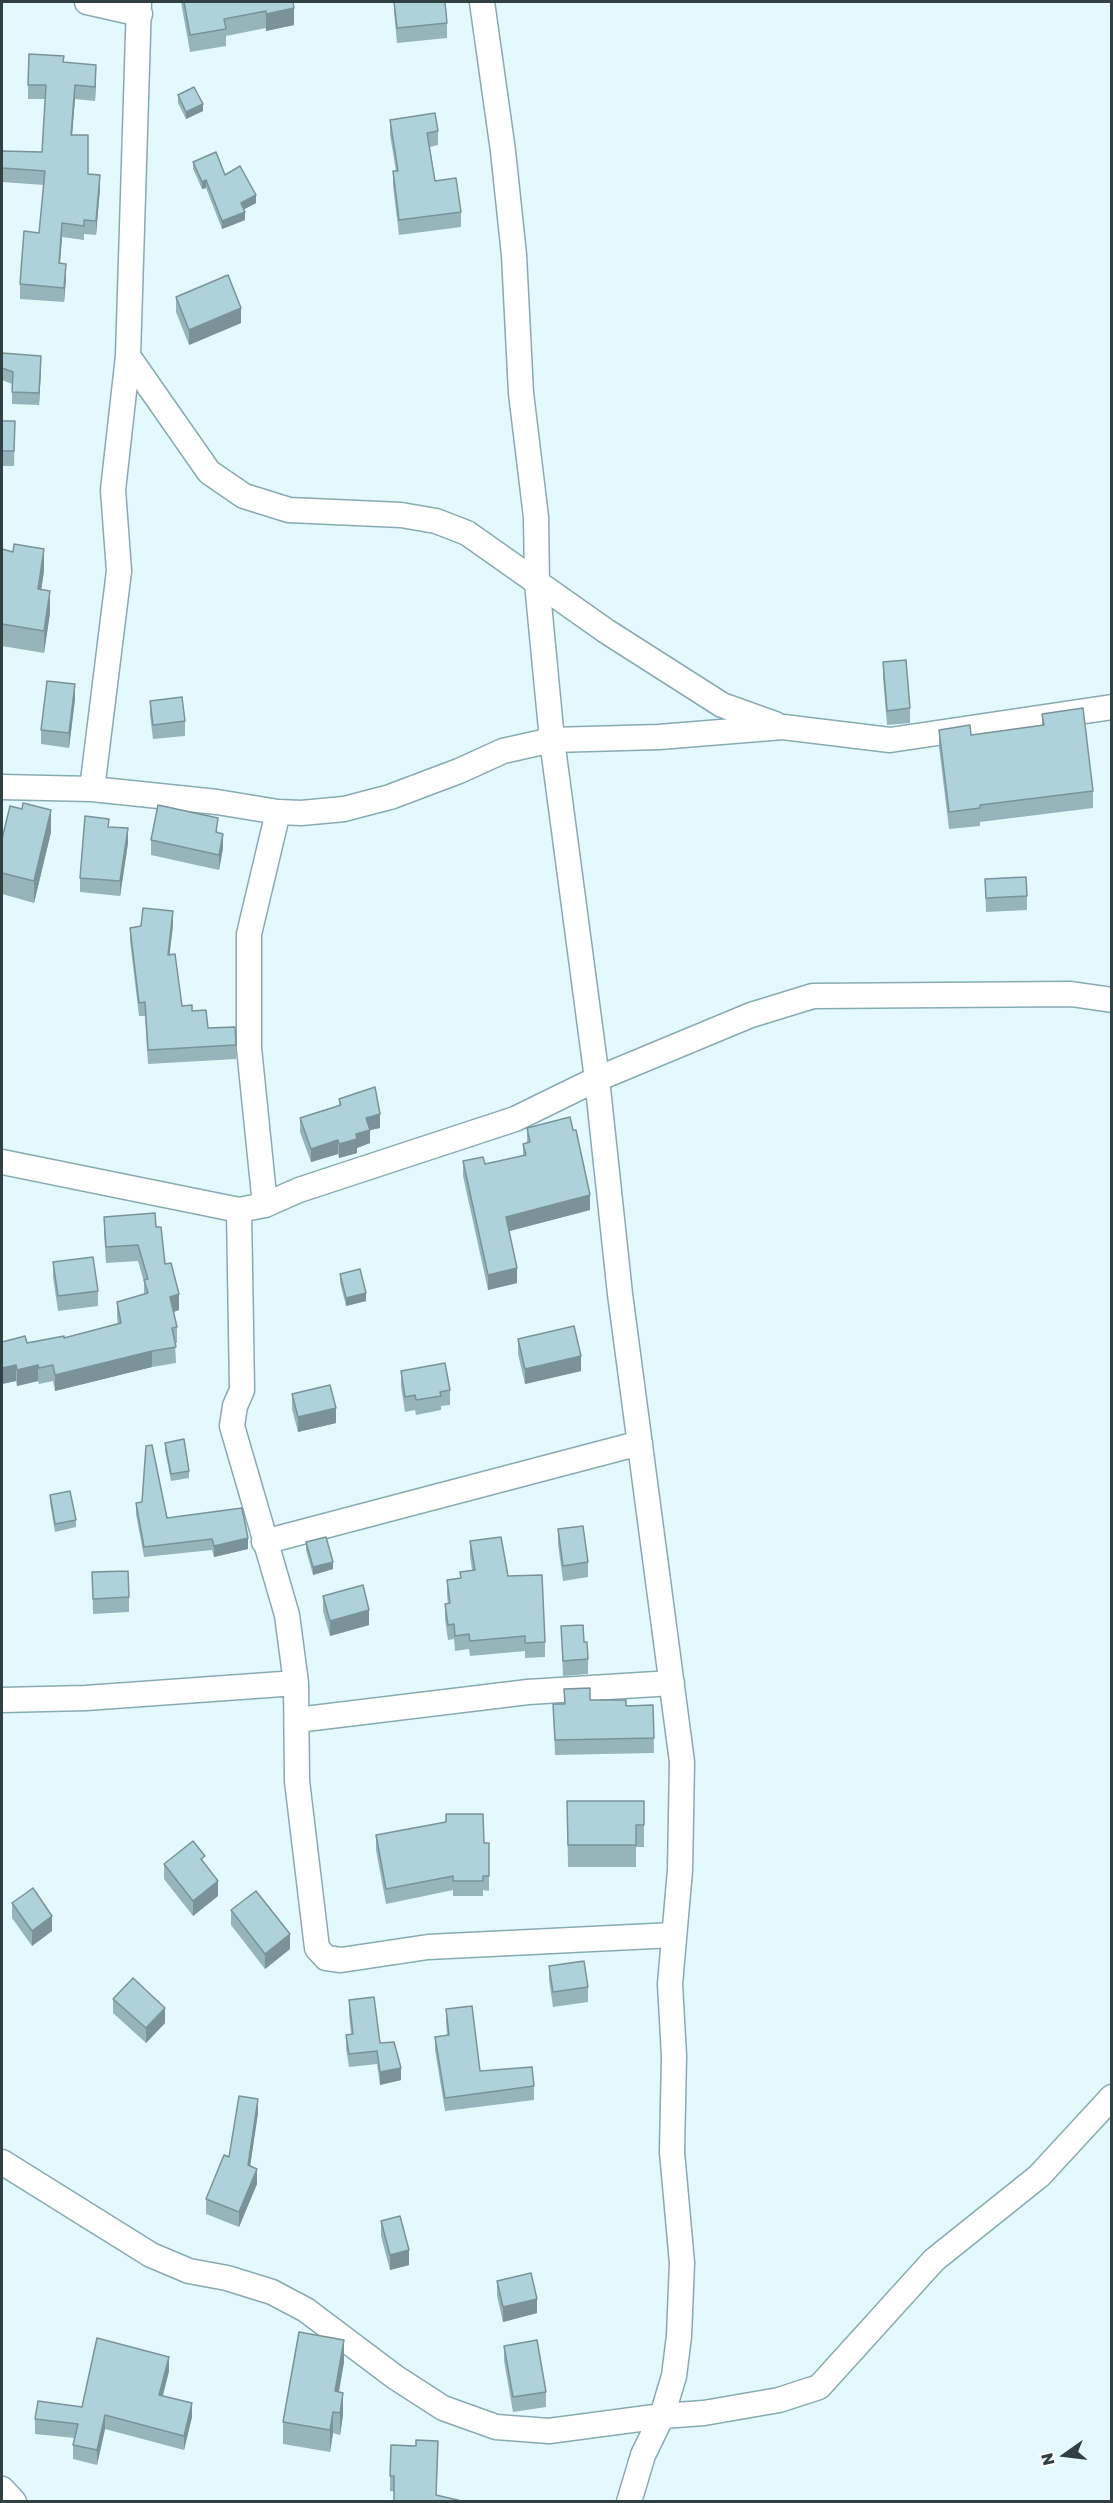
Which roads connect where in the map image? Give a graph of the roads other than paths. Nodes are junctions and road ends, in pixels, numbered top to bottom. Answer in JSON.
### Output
{"nodes":[{"id":1,"x":87,"y":2,"type":"edge"},
{"id":2,"x":482,"y":2,"type":"edge"},
{"id":3,"x":139,"y":8,"type":"edge"},
{"id":4,"x":128,"y":356,"type":"junction"},
{"id":5,"x":537,"y":583,"type":"junction"},
{"id":6,"x":1112,"y":707,"type":"edge"},
{"id":7,"x":783,"y":727,"type":"junction"},
{"id":8,"x":552,"y":740,"type":"junction"},
{"id":9,"x":2,"y":788,"type":"edge"},
{"id":10,"x":92,"y":789,"type":"junction"},
{"id":11,"x":278,"y":812,"type":"junction"},
{"id":12,"x":1112,"y":1000,"type":"edge"},
{"id":13,"x":597,"y":1079,"type":"junction"},
{"id":14,"x":2,"y":1162,"type":"edge"},
{"id":15,"x":266,"y":1205,"type":"junction"},
{"id":16,"x":239,"y":1210,"type":"junction"},
{"id":17,"x":640,"y":1443,"type":"junction"},
{"id":18,"x":264,"y":1542,"type":"junction"},
{"id":19,"x":296,"y":1683,"type":"junction"},
{"id":20,"x":672,"y":1683,"type":"junction"},
{"id":21,"x":2,"y":1700,"type":"edge"},
{"id":22,"x":297,"y":1720,"type":"junction"},
{"id":23,"x":674,"y":1935,"type":"junction"},
{"id":24,"x":1112,"y":2097,"type":"edge"},
{"id":25,"x":2,"y":2162,"type":"edge"},
{"id":26,"x":662,"y":2416,"type":"junction"},
{"id":27,"x":2,"y":2489,"type":"edge"},
{"id":28,"x":14,"y":2502,"type":"edge"},
{"id":29,"x":629,"y":2502,"type":"edge"}],
"edges":[{"from":1,"to":3,"type":"street"},
{"from":2,"to":5,"type":"street"},
{"from":3,"to":4,"type":"street"},
{"from":4,"to":5,"type":"street"},
{"from":4,"to":10,"type":"street"},
{"from":5,"to":7,"type":"street"},
{"from":5,"to":8,"type":"street"},
{"from":6,"to":7,"type":"street"},
{"from":7,"to":8,"type":"street"},
{"from":8,"to":11,"type":"street"},
{"from":8,"to":13,"type":"street"},
{"from":9,"to":10,"type":"street"},
{"from":10,"to":11,"type":"street"},
{"from":11,"to":15,"type":"street"},
{"from":12,"to":13,"type":"street"},
{"from":13,"to":15,"type":"street"},
{"from":13,"to":17,"type":"street"},
{"from":14,"to":16,"type":"street"},
{"from":15,"to":16,"type":"street"},
{"from":16,"to":18,"type":"street"},
{"from":17,"to":18,"type":"street"},
{"from":17,"to":20,"type":"street"},
{"from":18,"to":19,"type":"street"},
{"from":19,"to":21,"type":"street"},
{"from":19,"to":22,"type":"street"},
{"from":20,"to":22,"type":"street"},
{"from":20,"to":23,"type":"street"},
{"from":22,"to":23,"type":"street"},
{"from":23,"to":26,"type":"street"},
{"from":24,"to":26,"type":"street"},
{"from":25,"to":26,"type":"street"},
{"from":26,"to":29,"type":"street"},
{"from":27,"to":28,"type":"street"}]}
